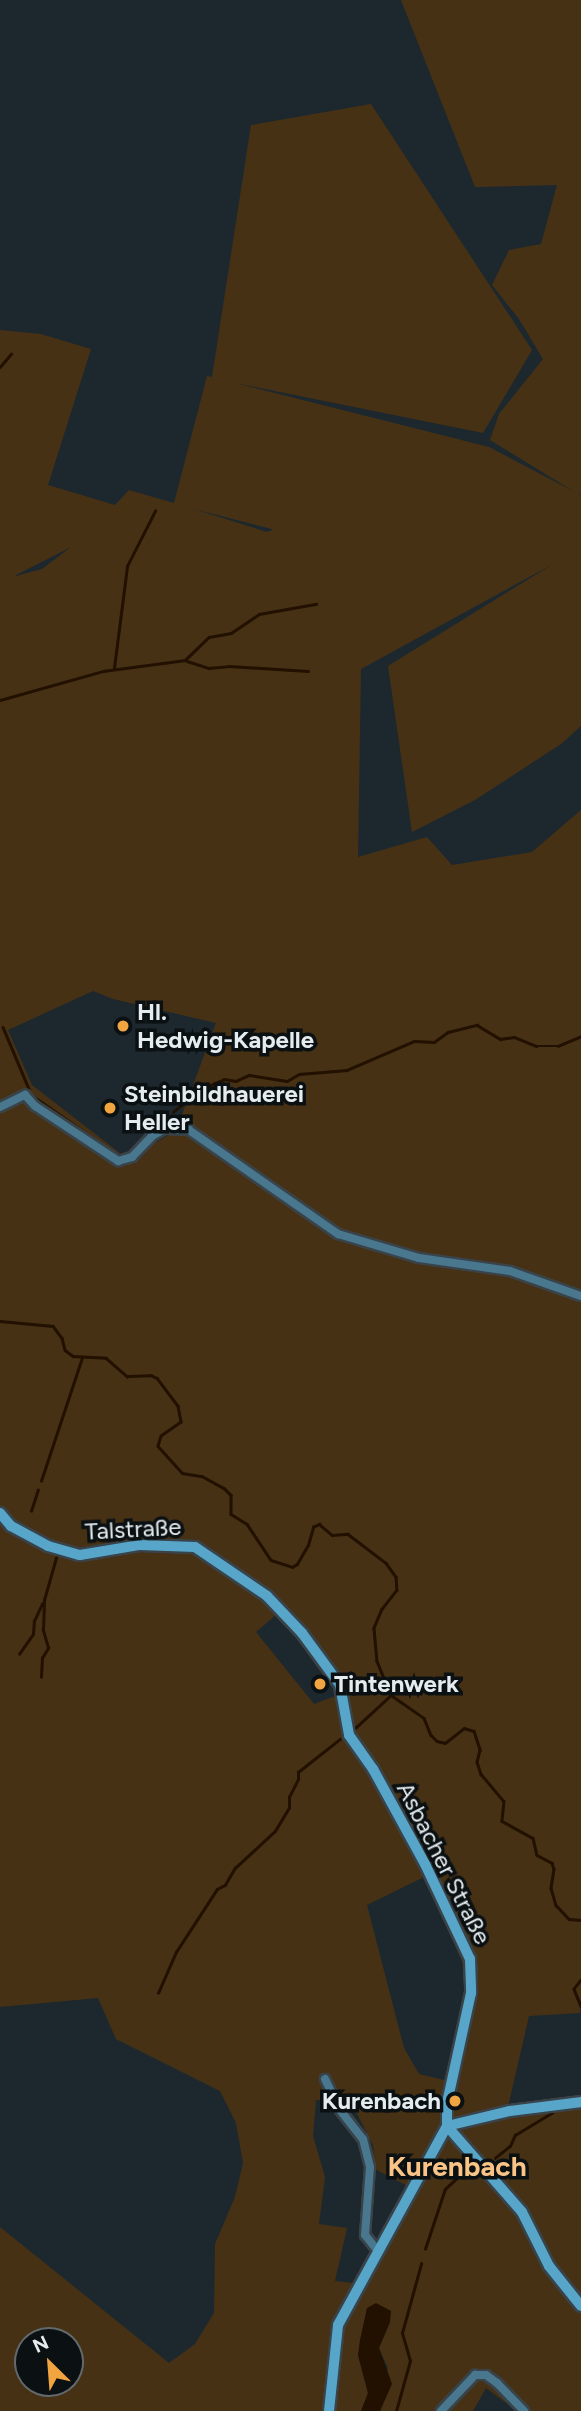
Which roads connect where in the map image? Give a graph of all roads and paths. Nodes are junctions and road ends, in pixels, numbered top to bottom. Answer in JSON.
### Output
{"nodes":[{"id":1,"x":0,"y":1107,"type":"edge"},
{"id":2,"x":581,"y":1296,"type":"edge"},
{"id":3,"x":0,"y":1513,"type":"edge"},
{"id":4,"x":349,"y":1735,"type":"joint"},
{"id":5,"x":325,"y":2079,"type":"dead end"},
{"id":6,"x":581,"y":2102,"type":"edge"},
{"id":7,"x":447,"y":2126,"type":"junction"},
{"id":8,"x":377,"y":2250,"type":"junction"},
{"id":9,"x":581,"y":2306,"type":"edge"},
{"id":10,"x":328,"y":2411,"type":"edge"},
{"id":11,"x":441,"y":2411,"type":"edge"},
{"id":12,"x":524,"y":2411,"type":"edge"}],
"edges":[{"from":1,"to":2,"type":"street"},
{"from":3,"to":4,"type":"main road","name":"Talstraße"},
{"from":4,"to":7,"type":"main road","name":"Asbacher Straße"},
{"from":5,"to":8,"type":"street"},
{"from":6,"to":7,"type":"main road"},
{"from":7,"to":8,"type":"main road"},
{"from":7,"to":9,"type":"main road"},
{"from":8,"to":10,"type":"main road"},
{"from":11,"to":12,"type":"street"}]}
